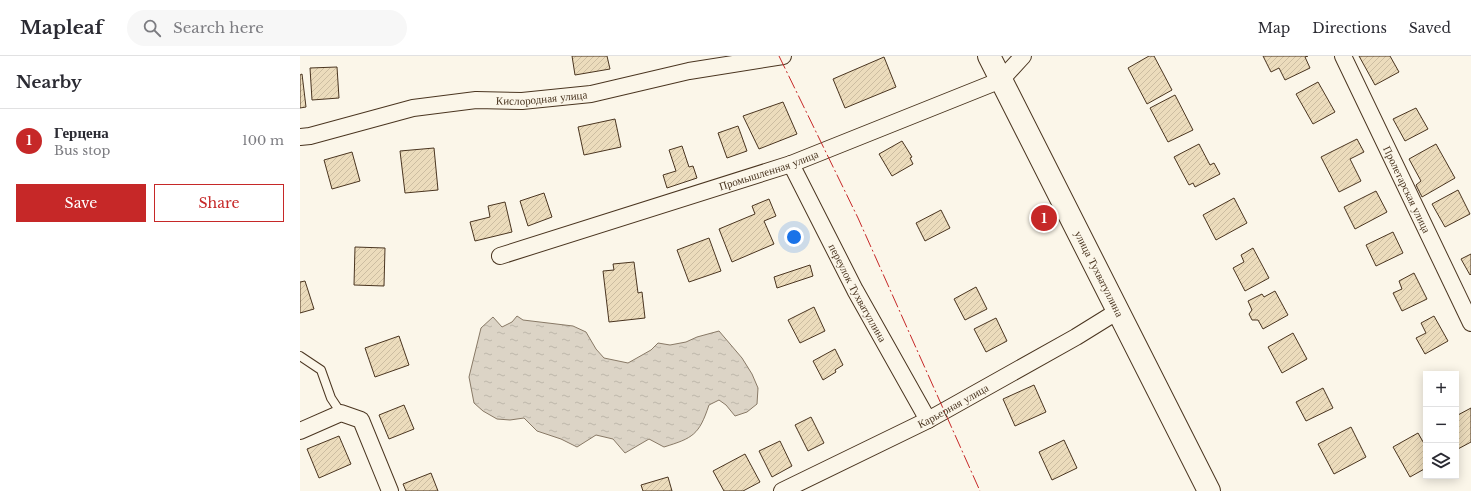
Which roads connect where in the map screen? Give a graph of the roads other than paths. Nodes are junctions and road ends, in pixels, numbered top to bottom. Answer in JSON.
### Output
{"nodes":[{"id":1,"x":783,"y":56,"type":"edge"},
{"id":2,"x":989,"y":56,"type":"edge"},
{"id":3,"x":1023,"y":56,"type":"edge"},
{"id":4,"x":1343,"y":56,"type":"edge"},
{"id":5,"x":1001,"y":80,"type":"junction"},
{"id":6,"x":300,"y":137,"type":"edge"},
{"id":7,"x":791,"y":164,"type":"junction"},
{"id":8,"x":500,"y":256,"type":"dead end"},
{"id":9,"x":1118,"y":310,"type":"junction"},
{"id":10,"x":1471,"y":323,"type":"edge"},
{"id":11,"x":300,"y":356,"type":"edge"},
{"id":12,"x":341,"y":413,"type":"junction"},
{"id":13,"x":928,"y":420,"type":"junction"},
{"id":14,"x":300,"y":431,"type":"edge"},
{"id":15,"x":390,"y":491,"type":"edge"},
{"id":16,"x":782,"y":491,"type":"edge"},
{"id":17,"x":1210,"y":491,"type":"edge"}],
"edges":[{"from":1,"to":6,"type":"street","name":"Кислородная улица"},
{"from":2,"to":5,"type":"main road","name":"улица Тухватуллина"},
{"from":3,"to":5,"type":"street","name":"Промышленная улица"},
{"from":4,"to":10,"type":"street","name":"Пролетарская улица"},
{"from":5,"to":7,"type":"street","name":"Промышленная улица"},
{"from":5,"to":9,"type":"main road","name":"улица Тухватуллина"},
{"from":7,"to":8,"type":"street","name":"Промышленная улица"},
{"from":7,"to":13,"type":"street","name":"переулок Тухватуллина"},
{"from":9,"to":13,"type":"street","name":"Карьерная улица"},
{"from":9,"to":17,"type":"main road","name":"улица Тухватуллина"},
{"from":11,"to":12,"type":"lane"},
{"from":12,"to":14,"type":"street"},
{"from":12,"to":15,"type":"street"},
{"from":13,"to":16,"type":"street","name":"Карьерная улица"}]}
